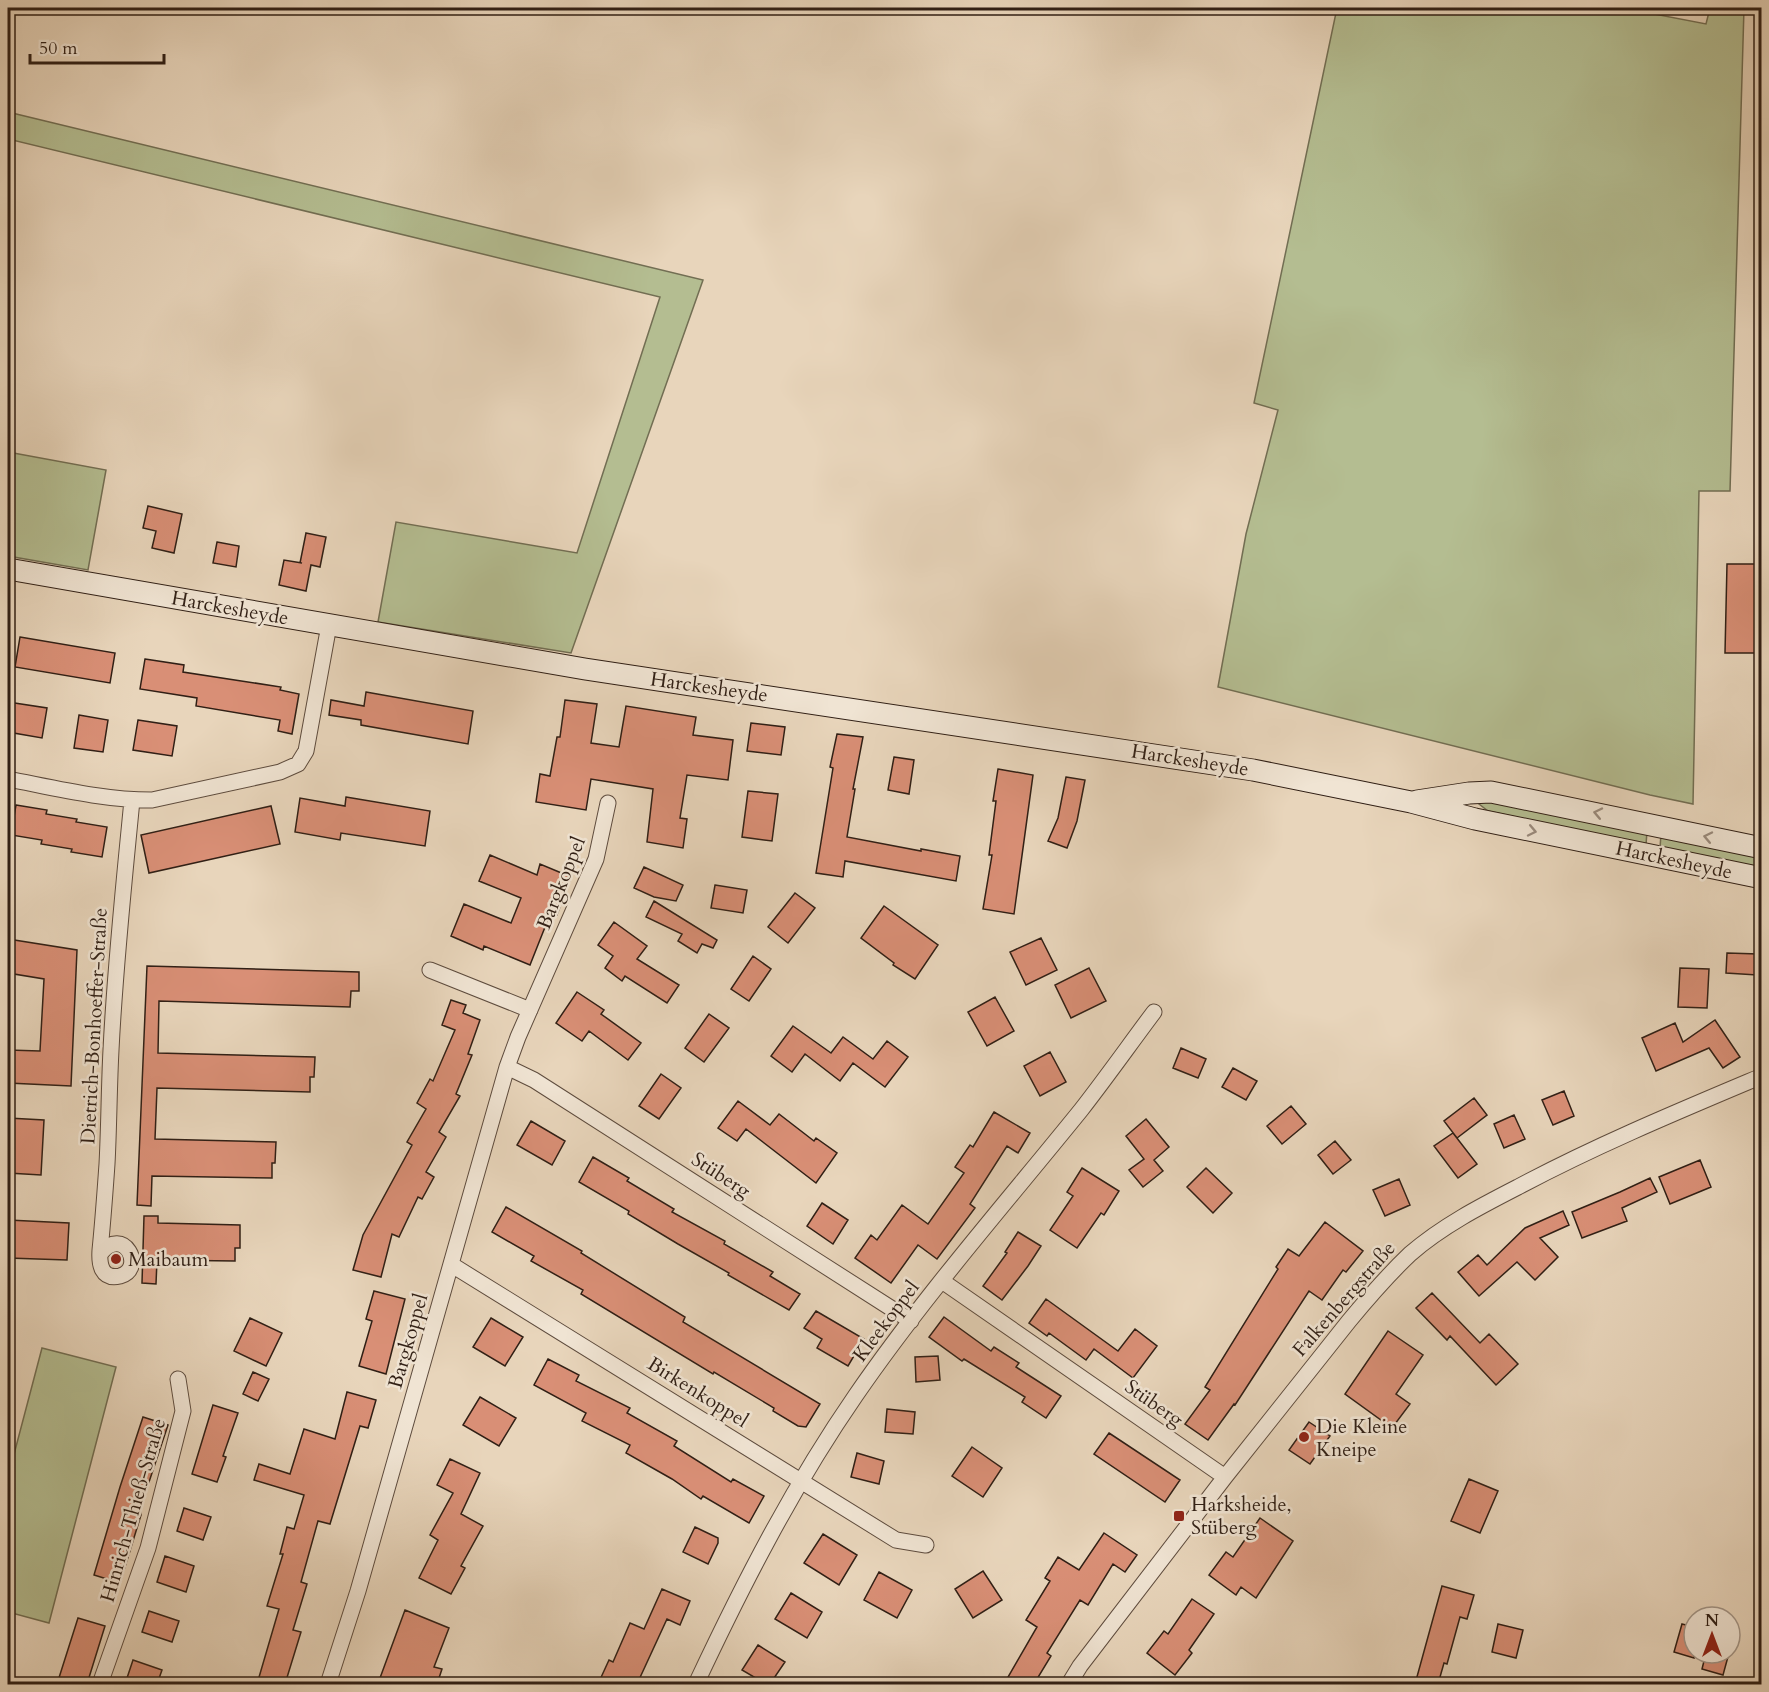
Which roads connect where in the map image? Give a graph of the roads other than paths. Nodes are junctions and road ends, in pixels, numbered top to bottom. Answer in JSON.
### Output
{"nodes":[{"id":1,"x":8,"y":569,"type":"edge"},
{"id":2,"x":329,"y":625,"type":"junction"},
{"id":3,"x":8,"y":779,"type":"edge"},
{"id":4,"x":132,"y":800,"type":"junction"},
{"id":5,"x":608,"y":802,"type":"dead end"},
{"id":6,"x":1411,"y":802,"type":"junction"},
{"id":7,"x":1761,"y":848,"type":"edge"},
{"id":8,"x":1761,"y":878,"type":"edge"},
{"id":9,"x":430,"y":970,"type":"dead end"},
{"id":10,"x":530,"y":1010,"type":"junction"},
{"id":11,"x":1154,"y":1012,"type":"dead end"},
{"id":12,"x":507,"y":1067,"type":"junction"},
{"id":13,"x":1761,"y":1076,"type":"edge"},
{"id":14,"x":99,"y":1254,"type":"dead end"},
{"id":15,"x":452,"y":1265,"type":"junction"},
{"id":16,"x":942,"y":1281,"type":"junction"},
{"id":17,"x":911,"y":1321,"type":"junction"},
{"id":18,"x":178,"y":1379,"type":"dead end"},
{"id":19,"x":1225,"y":1477,"type":"junction"},
{"id":20,"x":801,"y":1481,"type":"junction"},
{"id":21,"x":926,"y":1545,"type":"dead end"},
{"id":22,"x":100,"y":1684,"type":"edge"},
{"id":23,"x":328,"y":1684,"type":"edge"},
{"id":24,"x":696,"y":1684,"type":"edge"},
{"id":25,"x":1069,"y":1684,"type":"edge"}],
"edges":[{"from":1,"to":2,"type":"main road","name":"Harckesheyde"},
{"from":2,"to":4,"type":"street"},
{"from":2,"to":6,"type":"main road","name":"Harckesheyde"},
{"from":3,"to":4,"type":"street"},
{"from":4,"to":14,"type":"street","name":"Dietrich-Bonhoeffer-Straße"},
{"from":5,"to":10,"type":"street","name":"Bargkoppel"},
{"from":7,"to":6,"type":"main road","name":"Harckesheyde","one_way":true},
{"from":6,"to":8,"type":"main road","name":"Harckesheyde","one_way":true},
{"from":9,"to":10,"type":"street"},
{"from":10,"to":12,"type":"street","name":"Bargkoppel"},
{"from":11,"to":16,"type":"street","name":"Kleekoppel"},
{"from":12,"to":15,"type":"street","name":"Bargkoppel"},
{"from":12,"to":17,"type":"street","name":"Stüberg"},
{"from":13,"to":19,"type":"street","name":"Falkenbergstraße"},
{"from":15,"to":20,"type":"street","name":"Birkenkoppel"},
{"from":15,"to":23,"type":"street","name":"Bargkoppel"},
{"from":16,"to":17,"type":"street","name":"Kleekoppel"},
{"from":16,"to":19,"type":"street","name":"Stüberg"},
{"from":17,"to":20,"type":"street","name":"Kleekoppel"},
{"from":18,"to":22,"type":"street","name":"Hinrich-Thieß-Straße"},
{"from":19,"to":25,"type":"street","name":"Falkenbergstraße"},
{"from":20,"to":21,"type":"street","name":"Birkenkoppel"},
{"from":20,"to":24,"type":"street","name":"Kleekoppel"}]}
